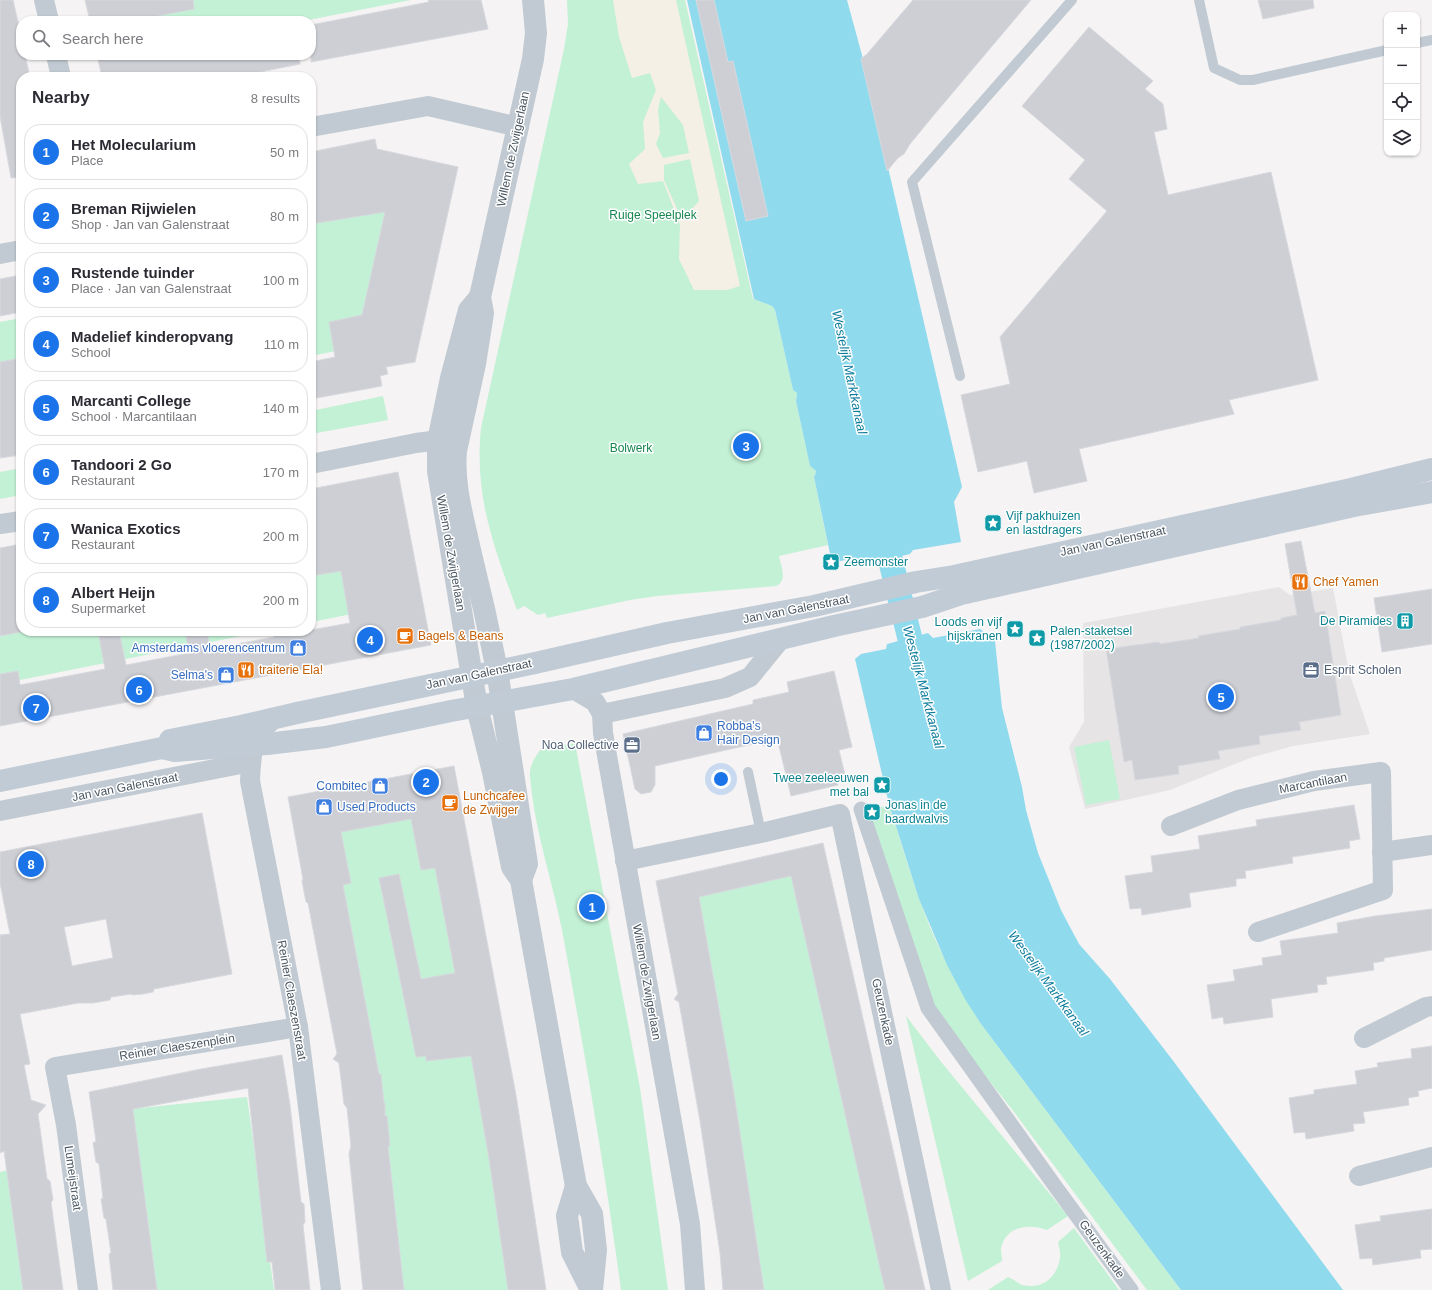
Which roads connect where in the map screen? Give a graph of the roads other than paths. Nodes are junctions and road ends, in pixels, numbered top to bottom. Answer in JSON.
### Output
{"nodes":[{"id":1,"x":44,"y":0,"type":"edge"},
{"id":2,"x":533,"y":0,"type":"edge"},
{"id":3,"x":1072,"y":0,"type":"edge"},
{"id":4,"x":1199,"y":0,"type":"edge"},
{"id":5,"x":48,"y":16,"type":"edge"},
{"id":6,"x":1432,"y":40,"type":"edge"},
{"id":7,"x":1420,"y":42,"type":"edge"},
{"id":8,"x":1384,"y":51,"type":"edge"},
{"id":9,"x":57,"y":60,"type":"edge"},
{"id":10,"x":60,"y":72,"type":"edge"},
{"id":11,"x":316,"y":126,"type":"edge"},
{"id":12,"x":519,"y":126,"type":"junction"},
{"id":13,"x":16,"y":251,"type":"edge"},
{"id":14,"x":0,"y":254,"type":"edge"},
{"id":15,"x":480,"y":297,"type":"junction"},
{"id":16,"x":960,"y":376,"type":"dead end"},
{"id":17,"x":459,"y":437,"type":"junction"},
{"id":18,"x":438,"y":441,"type":"junction"},
{"id":19,"x":316,"y":463,"type":"edge"},
{"id":20,"x":1432,"y":469,"type":"edge"},
{"id":21,"x":1432,"y":492,"type":"edge"},
{"id":22,"x":16,"y":522,"type":"edge"},
{"id":23,"x":0,"y":524,"type":"edge"},
{"id":24,"x":781,"y":639,"type":"junction"},
{"id":25,"x":497,"y":670,"type":"junction"},
{"id":26,"x":472,"y":676,"type":"junction"},
{"id":27,"x":573,"y":689,"type":"junction"},
{"id":28,"x":501,"y":702,"type":"junction"},
{"id":29,"x":477,"y":707,"type":"junction"},
{"id":30,"x":602,"y":714,"type":"junction"},
{"id":31,"x":274,"y":718,"type":"junction"},
{"id":32,"x":162,"y":748,"type":"junction"},
{"id":33,"x":252,"y":754,"type":"junction"},
{"id":34,"x":748,"y":772,"type":"dead end"},
{"id":35,"x":0,"y":781,"type":"edge"},
{"id":36,"x":861,"y":809,"type":"dead end"},
{"id":37,"x":0,"y":811,"type":"edge"},
{"id":38,"x":1171,"y":826,"type":"dead end"},
{"id":39,"x":761,"y":833,"type":"junction"},
{"id":40,"x":1432,"y":845,"type":"edge"},
{"id":41,"x":1382,"y":852,"type":"junction"},
{"id":42,"x":625,"y":861,"type":"junction"},
{"id":43,"x":521,"y":880,"type":"junction"},
{"id":44,"x":1258,"y":932,"type":"dead end"},
{"id":45,"x":1432,"y":1006,"type":"edge"},
{"id":46,"x":298,"y":1027,"type":"junction"},
{"id":47,"x":1364,"y":1038,"type":"dead end"},
{"id":48,"x":55,"y":1067,"type":"joint"},
{"id":49,"x":1432,"y":1156,"type":"edge"},
{"id":50,"x":1359,"y":1176,"type":"dead end"},
{"id":51,"x":88,"y":1290,"type":"edge"},
{"id":52,"x":331,"y":1290,"type":"edge"},
{"id":53,"x":592,"y":1290,"type":"edge"},
{"id":54,"x":695,"y":1290,"type":"edge"},
{"id":55,"x":941,"y":1290,"type":"edge"},
{"id":56,"x":1132,"y":1290,"type":"edge"}],
"edges":[{"from":1,"to":5,"type":"street"},
{"from":2,"to":12,"type":"street","name":"Willem de Zwijgerlaan"},
{"from":3,"to":16,"type":"lane"},
{"from":4,"to":8,"type":"lane"},
{"from":6,"to":7,"type":"lane"},
{"from":9,"to":10,"type":"street"},
{"from":11,"to":12,"type":"street"},
{"from":12,"to":15,"type":"street","name":"Willem de Zwijgerlaan"},
{"from":13,"to":14,"type":"street"},
{"from":15,"to":17,"type":"street","name":"Willem de Zwijgerlaan"},
{"from":15,"to":18,"type":"street","name":"Willem de Zwijgerlaan"},
{"from":17,"to":18,"type":"street"},
{"from":17,"to":25,"type":"street","name":"Willem de Zwijgerlaan"},
{"from":18,"to":19,"type":"street"},
{"from":18,"to":26,"type":"street","name":"Willem de Zwijgerlaan"},
{"from":20,"to":25,"type":"main road","name":"Jan van Galenstraat"},
{"from":21,"to":24,"type":"main road","name":"Jan van Galenstraat"},
{"from":22,"to":23,"type":"street"},
{"from":24,"to":27,"type":"main road","name":"Jan van Galenstraat"},
{"from":24,"to":30,"type":"street"},
{"from":25,"to":26,"type":"main road","name":"Jan van Galenstraat"},
{"from":25,"to":28,"type":"street","name":"Willem de Zwijgerlaan"},
{"from":26,"to":29,"type":"street","name":"Willem de Zwijgerlaan"},
{"from":26,"to":31,"type":"main road","name":"Jan van Galenstraat"},
{"from":27,"to":28,"type":"main road","name":"Jan van Galenstraat"},
{"from":27,"to":30,"type":"street"},
{"from":28,"to":29,"type":"main road","name":"Jan van Galenstraat"},
{"from":28,"to":43,"type":"street","name":"Willem de Zwijgerlaan"},
{"from":29,"to":33,"type":"main road","name":"Jan van Galenstraat"},
{"from":29,"to":43,"type":"street","name":"Willem de Zwijgerlaan"},
{"from":30,"to":42,"type":"street","name":"Willem de Zwijgerlaan"},
{"from":31,"to":32,"type":"main road","name":"Jan van Galenstraat"},
{"from":31,"to":33,"type":"street","name":"Reinier Claeszenstraat"},
{"from":32,"to":33,"type":"main road","name":"Jan van Galenstraat"},
{"from":32,"to":35,"type":"main road","name":"Jan van Galenstraat"},
{"from":33,"to":37,"type":"street","name":"Jan van Galenstraat"},
{"from":33,"to":46,"type":"street","name":"Reinier Claeszenstraat"},
{"from":34,"to":39,"type":"lane"},
{"from":36,"to":56,"type":"street","name":"Geuzenkade"},
{"from":38,"to":41,"type":"street","name":"Marcantilaan"},
{"from":39,"to":42,"type":"street","name":"Geuzenkade"},
{"from":39,"to":55,"type":"street","name":"Geuzenkade"},
{"from":40,"to":41,"type":"street"},
{"from":41,"to":44,"type":"street","name":"Marcantilaan"},
{"from":42,"to":54,"type":"street","name":"Willem de Zwijgerlaan"},
{"from":43,"to":53,"type":"street","name":"Willem de Zwijgerlaan"},
{"from":45,"to":47,"type":"street"},
{"from":46,"to":48,"type":"street","name":"Reinier Claeszenplein"},
{"from":46,"to":52,"type":"street","name":"Reinier Claeszenstraat"},
{"from":48,"to":51,"type":"street","name":"Lumeijstraat"},
{"from":49,"to":50,"type":"street"}]}
